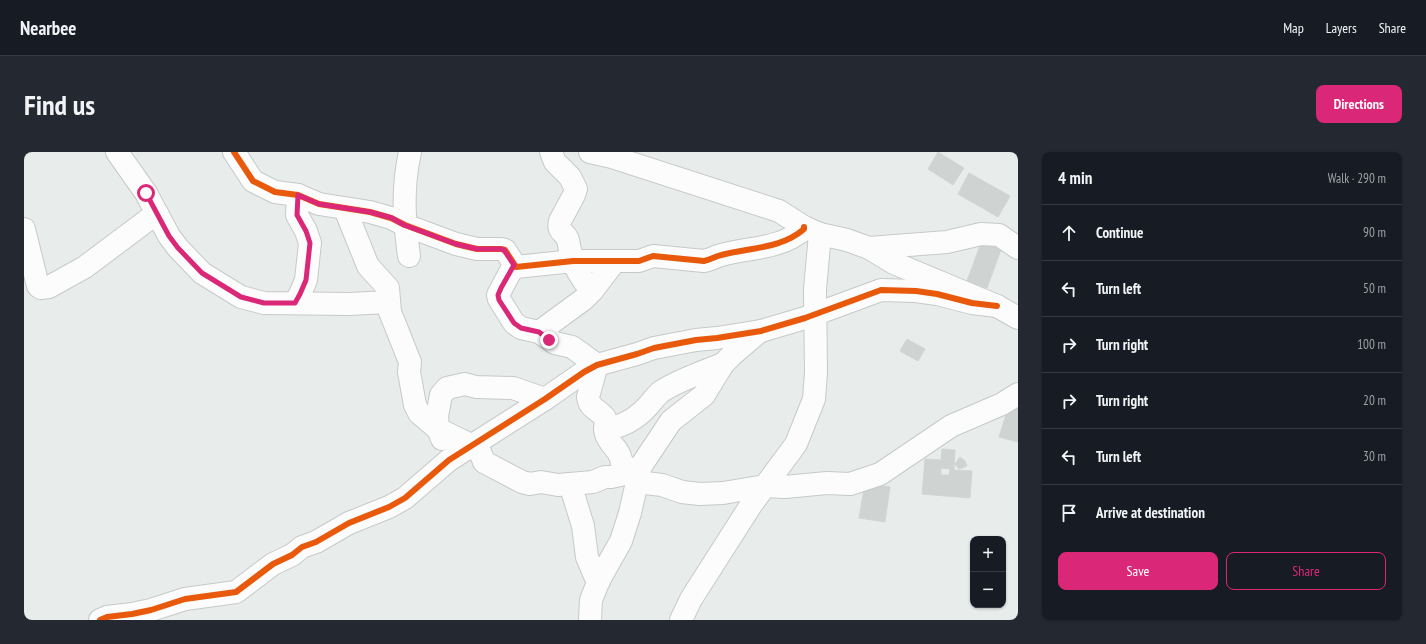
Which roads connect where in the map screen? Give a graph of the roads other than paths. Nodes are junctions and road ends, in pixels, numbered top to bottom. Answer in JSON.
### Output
{"nodes":[{"id":1,"x":117,"y":152,"type":"edge"},
{"id":2,"x":234,"y":152,"type":"edge"},
{"id":3,"x":410,"y":152,"type":"edge"},
{"id":4,"x":551,"y":152,"type":"edge"},
{"id":5,"x":590,"y":152,"type":"edge"},
{"id":6,"x":298,"y":195,"type":"junction"},
{"id":7,"x":344,"y":209,"type":"junction"},
{"id":8,"x":157,"y":213,"type":"junction"},
{"id":9,"x":404,"y":225,"type":"junction"},
{"id":10,"x":24,"y":229,"type":"edge"},
{"id":11,"x":812,"y":230,"type":"junction"},
{"id":12,"x":869,"y":248,"type":"junction"},
{"id":13,"x":1018,"y":248,"type":"edge"},
{"id":14,"x":409,"y":256,"type":"dead end"},
{"id":15,"x":573,"y":261,"type":"junction"},
{"id":16,"x":616,"y":261,"type":"junction"},
{"id":17,"x":514,"y":265,"type":"junction"},
{"id":18,"x":592,"y":291,"type":"junction"},
{"id":19,"x":389,"y":302,"type":"junction"},
{"id":20,"x":295,"y":303,"type":"junction"},
{"id":21,"x":997,"y":306,"type":"junction"},
{"id":22,"x":815,"y":315,"type":"junction"},
{"id":23,"x":1018,"y":318,"type":"edge"},
{"id":24,"x":761,"y":331,"type":"junction"},
{"id":25,"x":539,"y":332,"type":"junction"},
{"id":26,"x":597,"y":364,"type":"junction"},
{"id":27,"x":723,"y":364,"type":"junction"},
{"id":28,"x":1018,"y":394,"type":"edge"},
{"id":29,"x":545,"y":399,"type":"junction"},
{"id":30,"x":438,"y":429,"type":"junction"},
{"id":31,"x":605,"y":429,"type":"junction"},
{"id":32,"x":473,"y":446,"type":"junction"},
{"id":33,"x":449,"y":460,"type":"junction"},
{"id":34,"x":634,"y":474,"type":"junction"},
{"id":35,"x":570,"y":484,"type":"junction"},
{"id":36,"x":764,"y":486,"type":"junction"},
{"id":37,"x":599,"y":581,"type":"junction"},
{"id":38,"x":100,"y":620,"type":"edge"},
{"id":39,"x":590,"y":620,"type":"edge"},
{"id":40,"x":681,"y":620,"type":"edge"}],
"edges":[{"from":1,"to":8,"type":"street"},
{"from":2,"to":6,"type":"street"},
{"from":3,"to":9,"type":"street"},
{"from":4,"to":15,"type":"street"},
{"from":5,"to":11,"type":"street"},
{"from":6,"to":7,"type":"street"},
{"from":6,"to":20,"type":"street"},
{"from":7,"to":9,"type":"street"},
{"from":7,"to":19,"type":"street"},
{"from":8,"to":10,"type":"street"},
{"from":8,"to":20,"type":"street"},
{"from":9,"to":14,"type":"street"},
{"from":9,"to":17,"type":"street"},
{"from":11,"to":12,"type":"street"},
{"from":11,"to":16,"type":"street"},
{"from":11,"to":22,"type":"street"},
{"from":12,"to":13,"type":"street"},
{"from":12,"to":21,"type":"street"},
{"from":15,"to":16,"type":"street"},
{"from":15,"to":17,"type":"street"},
{"from":15,"to":18,"type":"street"},
{"from":16,"to":18,"type":"street"},
{"from":17,"to":25,"type":"street"},
{"from":18,"to":25,"type":"street"},
{"from":19,"to":20,"type":"street"},
{"from":19,"to":30,"type":"street"},
{"from":21,"to":22,"type":"street"},
{"from":21,"to":23,"type":"street"},
{"from":22,"to":24,"type":"street"},
{"from":22,"to":36,"type":"street"},
{"from":24,"to":26,"type":"street"},
{"from":24,"to":27,"type":"street"},
{"from":25,"to":26,"type":"street"},
{"from":26,"to":29,"type":"street"},
{"from":26,"to":31,"type":"street"},
{"from":27,"to":31,"type":"street"},
{"from":27,"to":34,"type":"street"},
{"from":28,"to":36,"type":"street"},
{"from":29,"to":30,"type":"street"},
{"from":29,"to":32,"type":"street"},
{"from":30,"to":32,"type":"street"},
{"from":30,"to":33,"type":"street"},
{"from":31,"to":34,"type":"street"},
{"from":32,"to":33,"type":"street"},
{"from":32,"to":35,"type":"street"},
{"from":33,"to":38,"type":"street"},
{"from":34,"to":35,"type":"street"},
{"from":34,"to":36,"type":"street"},
{"from":34,"to":37,"type":"street"},
{"from":35,"to":37,"type":"street"},
{"from":36,"to":40,"type":"street"},
{"from":37,"to":39,"type":"street"}]}
